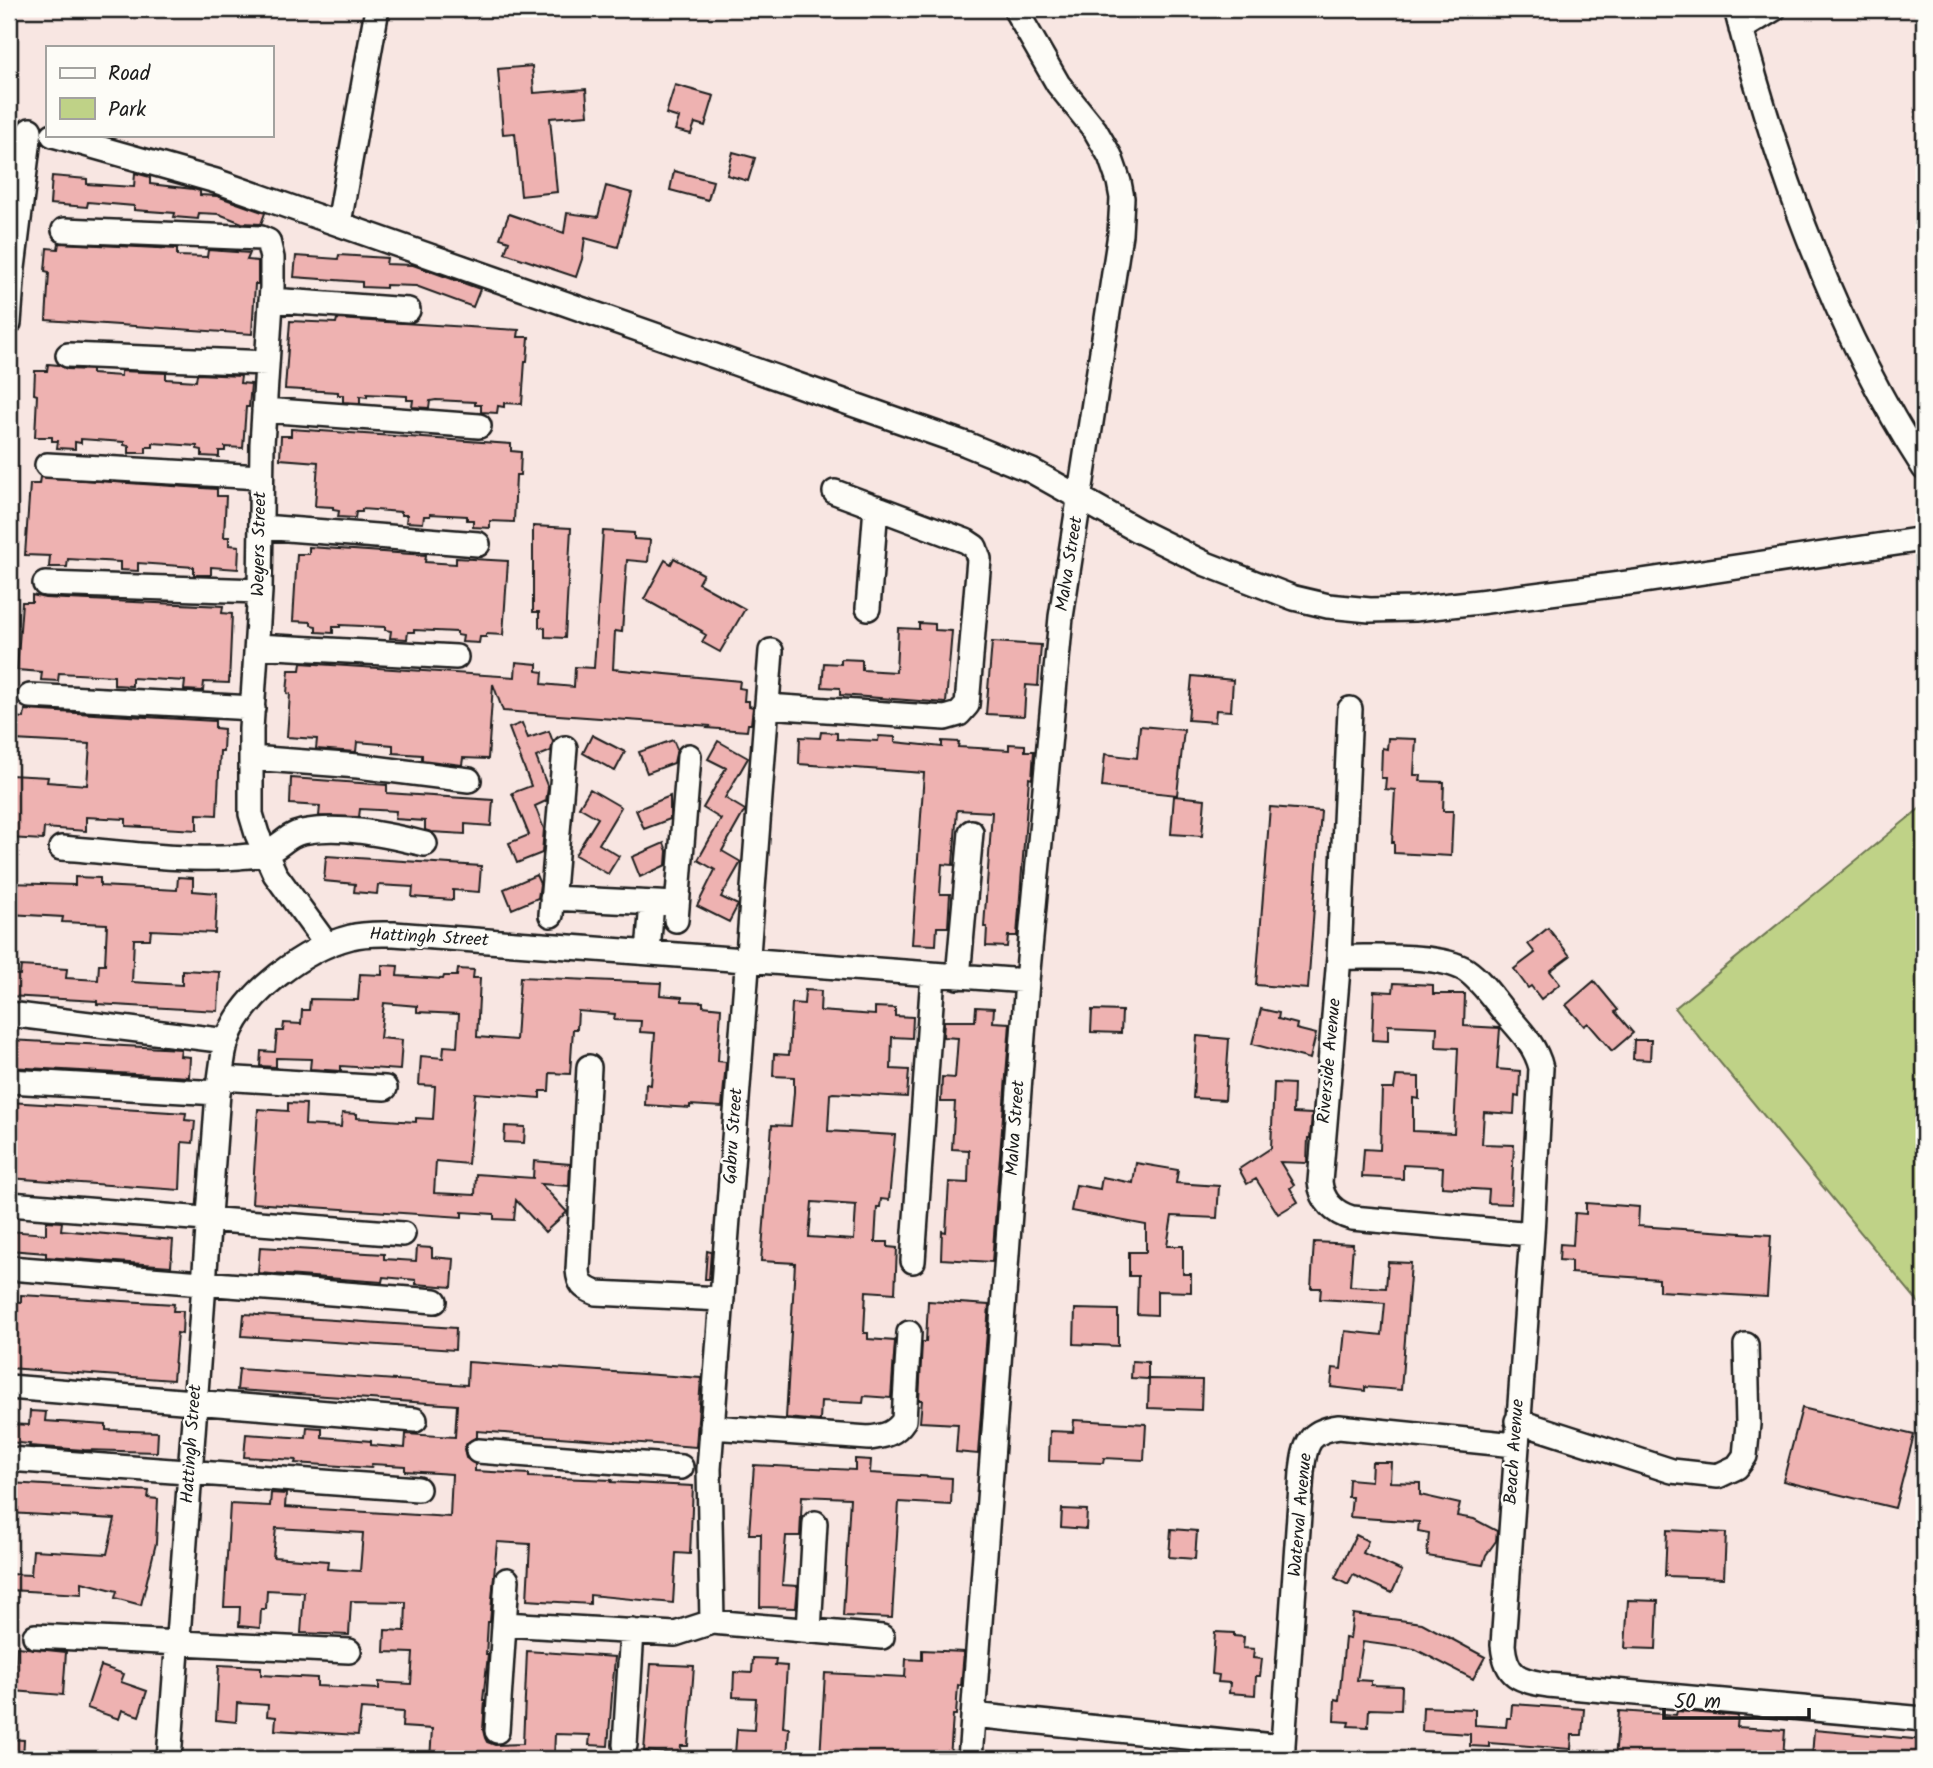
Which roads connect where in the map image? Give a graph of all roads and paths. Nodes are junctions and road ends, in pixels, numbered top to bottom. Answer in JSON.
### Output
{"nodes":[{"id":1,"x":377,"y":9,"type":"edge"},
{"id":2,"x":1015,"y":9,"type":"edge"},
{"id":3,"x":1774,"y":9,"type":"edge"},
{"id":4,"x":1739,"y":19,"type":"edge"},
{"id":5,"x":29,"y":129,"type":"edge"},
{"id":6,"x":57,"y":136,"type":"edge"},
{"id":7,"x":339,"y":223,"type":"junction"},
{"id":8,"x":64,"y":230,"type":"dead end"},
{"id":9,"x":271,"y":300,"type":"junction"},
{"id":10,"x":408,"y":310,"type":"dead end"},
{"id":11,"x":9,"y":323,"type":"edge"},
{"id":12,"x":68,"y":355,"type":"dead end"},
{"id":13,"x":267,"y":363,"type":"junction"},
{"id":14,"x":264,"y":410,"type":"junction"},
{"id":15,"x":479,"y":426,"type":"dead end"},
{"id":16,"x":47,"y":465,"type":"dead end"},
{"id":17,"x":1924,"y":468,"type":"edge"},
{"id":18,"x":261,"y":477,"type":"junction"},
{"id":19,"x":835,"y":492,"type":"dead end"},
{"id":20,"x":1080,"y":498,"type":"junction"},
{"id":21,"x":876,"y":508,"type":"junction"},
{"id":22,"x":262,"y":527,"type":"junction"},
{"id":23,"x":1924,"y":539,"type":"edge"},
{"id":24,"x":478,"y":544,"type":"dead end"},
{"id":25,"x":45,"y":584,"type":"dead end"},
{"id":26,"x":260,"y":591,"type":"junction"},
{"id":27,"x":868,"y":608,"type":"dead end"},
{"id":28,"x":257,"y":646,"type":"junction"},
{"id":29,"x":771,"y":651,"type":"dead end"},
{"id":30,"x":456,"y":657,"type":"dead end"},
{"id":31,"x":30,"y":696,"type":"dead end"},
{"id":32,"x":767,"y":706,"type":"junction"},
{"id":33,"x":253,"y":708,"type":"junction"},
{"id":34,"x":1350,"y":709,"type":"dead end"},
{"id":35,"x":565,"y":748,"type":"dead end"},
{"id":36,"x":689,"y":756,"type":"dead end"},
{"id":37,"x":251,"y":758,"type":"junction"},
{"id":38,"x":469,"y":780,"type":"dead end"},
{"id":39,"x":971,"y":832,"type":"dead end"},
{"id":40,"x":425,"y":844,"type":"dead end"},
{"id":41,"x":61,"y":848,"type":"dead end"},
{"id":42,"x":265,"y":853,"type":"junction"},
{"id":43,"x":652,"y":903,"type":"junction"},
{"id":44,"x":326,"y":944,"type":"junction"},
{"id":45,"x":648,"y":952,"type":"junction"},
{"id":46,"x":1339,"y":957,"type":"junction"},
{"id":47,"x":748,"y":960,"type":"junction"},
{"id":48,"x":933,"y":975,"type":"junction"},
{"id":49,"x":958,"y":976,"type":"junction"},
{"id":50,"x":1027,"y":981,"type":"junction"},
{"id":51,"x":9,"y":1014,"type":"edge"},
{"id":52,"x":227,"y":1041,"type":"junction"},
{"id":53,"x":589,"y":1067,"type":"dead end"},
{"id":54,"x":9,"y":1081,"type":"edge"},
{"id":55,"x":219,"y":1086,"type":"junction"},
{"id":56,"x":385,"y":1088,"type":"dead end"},
{"id":57,"x":9,"y":1204,"type":"edge"},
{"id":58,"x":209,"y":1220,"type":"junction"},
{"id":59,"x":403,"y":1234,"type":"dead end"},
{"id":60,"x":1532,"y":1234,"type":"junction"},
{"id":61,"x":914,"y":1261,"type":"dead end"},
{"id":62,"x":9,"y":1268,"type":"edge"},
{"id":63,"x":204,"y":1285,"type":"junction"},
{"id":64,"x":722,"y":1299,"type":"junction"},
{"id":65,"x":435,"y":1301,"type":"dead end"},
{"id":66,"x":909,"y":1333,"type":"dead end"},
{"id":67,"x":1746,"y":1345,"type":"dead end"},
{"id":68,"x":9,"y":1387,"type":"edge"},
{"id":69,"x":195,"y":1404,"type":"junction"},
{"id":70,"x":415,"y":1420,"type":"dead end"},
{"id":71,"x":1517,"y":1421,"type":"junction"},
{"id":72,"x":712,"y":1427,"type":"junction"},
{"id":73,"x":1515,"y":1445,"type":"junction"},
{"id":74,"x":478,"y":1451,"type":"dead end"},
{"id":75,"x":9,"y":1459,"type":"edge"},
{"id":76,"x":695,"y":1468,"type":"junction"},
{"id":77,"x":190,"y":1472,"type":"junction"},
{"id":78,"x":418,"y":1489,"type":"dead end"},
{"id":79,"x":814,"y":1523,"type":"dead end"},
{"id":80,"x":507,"y":1580,"type":"dead end"},
{"id":81,"x":712,"y":1622,"type":"junction"},
{"id":82,"x":504,"y":1624,"type":"junction"},
{"id":83,"x":632,"y":1631,"type":"junction"},
{"id":84,"x":809,"y":1631,"type":"junction"},
{"id":85,"x":35,"y":1636,"type":"dead end"},
{"id":86,"x":881,"y":1637,"type":"dead end"},
{"id":87,"x":178,"y":1643,"type":"junction"},
{"id":88,"x":349,"y":1651,"type":"dead end"},
{"id":89,"x":973,"y":1715,"type":"junction"},
{"id":90,"x":1924,"y":1719,"type":"edge"},
{"id":91,"x":497,"y":1731,"type":"dead end"},
{"id":92,"x":625,"y":1745,"type":"dead end"},
{"id":93,"x":1282,"y":1753,"type":"edge"},
{"id":94,"x":170,"y":1759,"type":"edge"},
{"id":95,"x":970,"y":1759,"type":"edge"}],
"edges":[{"from":1,"to":7,"type":"street"},
{"from":2,"to":20,"type":"street","name":"Malva Street"},
{"from":3,"to":4,"type":"street"},
{"from":4,"to":17,"type":"street"},
{"from":5,"to":11,"type":"street"},
{"from":6,"to":7,"type":"street"},
{"from":7,"to":20,"type":"street"},
{"from":8,"to":9,"type":"street","name":"Weyers Street"},
{"from":9,"to":10,"type":"street"},
{"from":9,"to":13,"type":"street","name":"Weyers Street"},
{"from":12,"to":13,"type":"street"},
{"from":13,"to":14,"type":"street","name":"Weyers Street"},
{"from":14,"to":15,"type":"street"},
{"from":14,"to":18,"type":"street","name":"Weyers Street"},
{"from":16,"to":18,"type":"street"},
{"from":18,"to":22,"type":"street","name":"Weyers Street"},
{"from":19,"to":21,"type":"street"},
{"from":20,"to":23,"type":"street"},
{"from":20,"to":50,"type":"street","name":"Malva Street"},
{"from":21,"to":27,"type":"street"},
{"from":21,"to":32,"type":"street"},
{"from":22,"to":24,"type":"street"},
{"from":22,"to":26,"type":"street","name":"Weyers Street"},
{"from":25,"to":26,"type":"street"},
{"from":26,"to":28,"type":"street","name":"Weyers Street"},
{"from":28,"to":30,"type":"street"},
{"from":28,"to":33,"type":"street","name":"Weyers Street"},
{"from":29,"to":32,"type":"street","name":"Gabru Street"},
{"from":31,"to":33,"type":"street"},
{"from":32,"to":47,"type":"street","name":"Gabru Street"},
{"from":33,"to":37,"type":"street","name":"Weyers Street"},
{"from":34,"to":46,"type":"street","name":"Riverside Avenue"},
{"from":35,"to":43,"type":"street"},
{"from":36,"to":43,"type":"street"},
{"from":37,"to":38,"type":"street"},
{"from":37,"to":42,"type":"street","name":"Weyers Street"},
{"from":39,"to":49,"type":"street"},
{"from":40,"to":42,"type":"street"},
{"from":41,"to":42,"type":"street"},
{"from":42,"to":44,"type":"street","name":"Weyers Street"},
{"from":43,"to":45,"type":"street"},
{"from":44,"to":45,"type":"street","name":"Hattingh Street"},
{"from":44,"to":52,"type":"street","name":"Hattingh Street"},
{"from":45,"to":47,"type":"street","name":"Hattingh Street"},
{"from":46,"to":60,"type":"street","name":"Beach Avenue"},
{"from":46,"to":60,"type":"street","name":"Riverside Avenue"},
{"from":47,"to":48,"type":"street","name":"Hattingh Street"},
{"from":47,"to":64,"type":"street","name":"Gabru Street"},
{"from":48,"to":49,"type":"street","name":"Hattingh Street"},
{"from":48,"to":61,"type":"street"},
{"from":49,"to":50,"type":"street","name":"Hattingh Street"},
{"from":50,"to":89,"type":"street","name":"Malva Street"},
{"from":51,"to":52,"type":"street"},
{"from":52,"to":55,"type":"street","name":"Hattingh Street"},
{"from":53,"to":64,"type":"street"},
{"from":54,"to":55,"type":"street"},
{"from":55,"to":56,"type":"street"},
{"from":55,"to":58,"type":"street","name":"Hattingh Street"},
{"from":57,"to":58,"type":"street"},
{"from":58,"to":59,"type":"street"},
{"from":58,"to":63,"type":"street","name":"Hattingh Street"},
{"from":60,"to":71,"type":"street","name":"Beach Avenue"},
{"from":62,"to":63,"type":"street"},
{"from":63,"to":65,"type":"street"},
{"from":63,"to":69,"type":"street","name":"Hattingh Street"},
{"from":64,"to":72,"type":"street","name":"Gabru Street"},
{"from":66,"to":72,"type":"street"},
{"from":67,"to":71,"type":"street"},
{"from":68,"to":69,"type":"street"},
{"from":69,"to":70,"type":"street"},
{"from":69,"to":77,"type":"street","name":"Hattingh Street"},
{"from":71,"to":73,"type":"street","name":"Beach Avenue"},
{"from":72,"to":76,"type":"street","name":"Gabru Street"},
{"from":73,"to":90,"type":"street","name":"Beach Avenue"},
{"from":73,"to":93,"type":"street","name":"Waterval Avenue"},
{"from":74,"to":76,"type":"street"},
{"from":75,"to":77,"type":"street"},
{"from":76,"to":81,"type":"street","name":"Gabru Street"},
{"from":77,"to":78,"type":"street"},
{"from":77,"to":87,"type":"street","name":"Hattingh Street"},
{"from":79,"to":84,"type":"street"},
{"from":80,"to":82,"type":"street"},
{"from":81,"to":83,"type":"street"},
{"from":81,"to":84,"type":"street"},
{"from":82,"to":83,"type":"street"},
{"from":82,"to":91,"type":"street"},
{"from":83,"to":92,"type":"street"},
{"from":84,"to":86,"type":"street"},
{"from":85,"to":87,"type":"street"},
{"from":87,"to":88,"type":"street"},
{"from":87,"to":94,"type":"street","name":"Hattingh Street"},
{"from":89,"to":93,"type":"street"},
{"from":89,"to":95,"type":"street","name":"Malva Street"}]}
